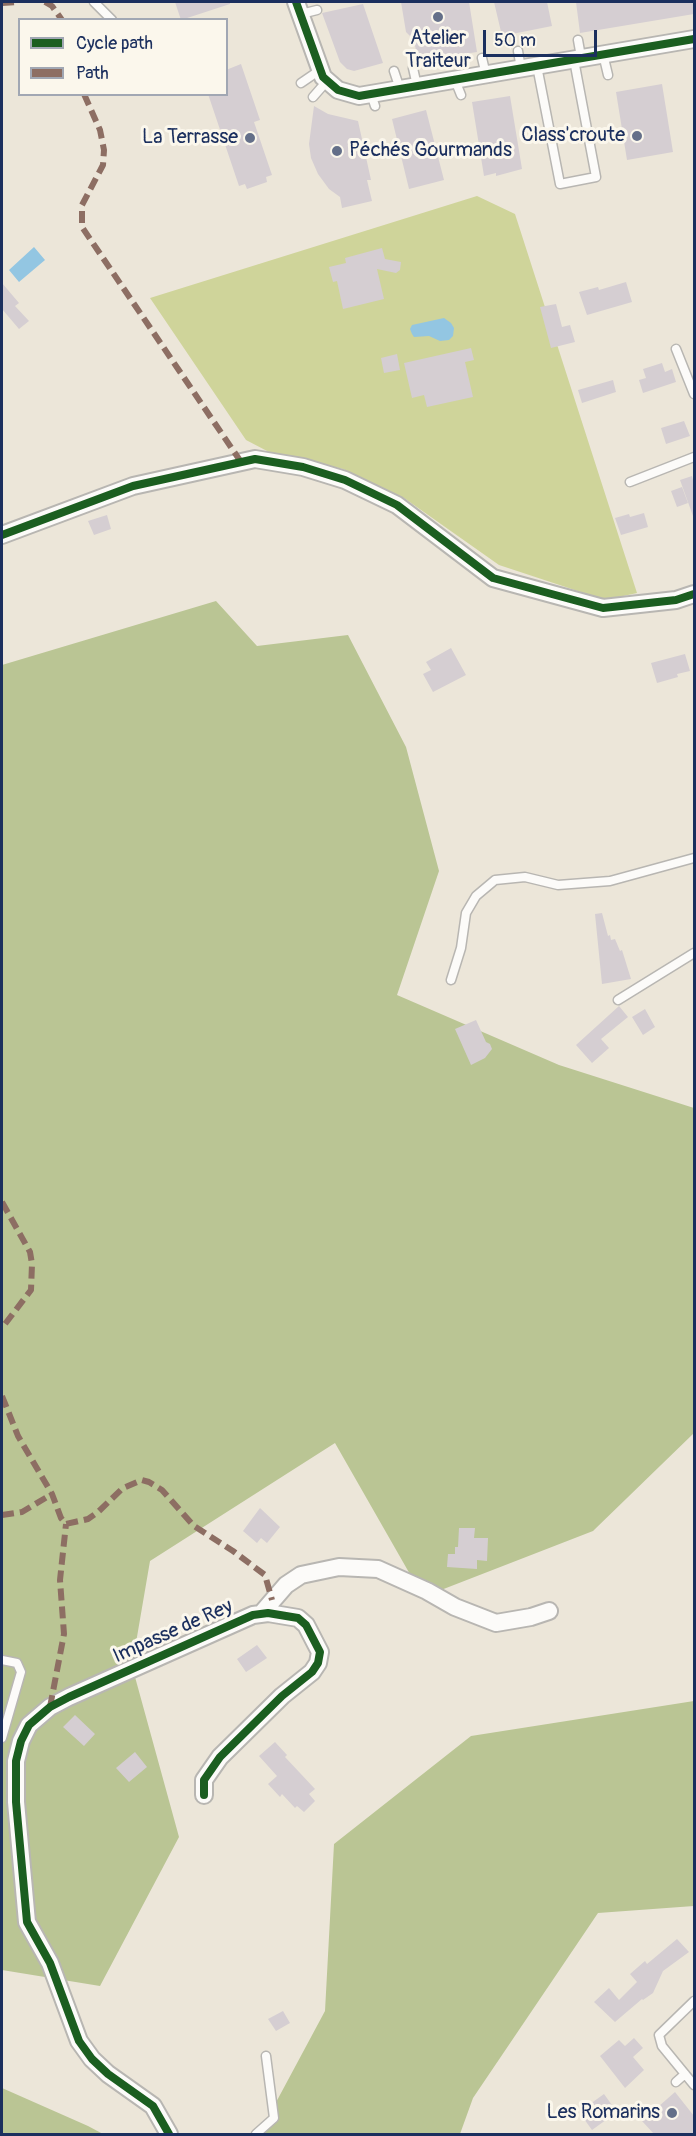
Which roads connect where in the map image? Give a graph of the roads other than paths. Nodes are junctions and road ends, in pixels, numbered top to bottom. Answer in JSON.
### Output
{"nodes":[{"id":1,"x":94,"y":2,"type":"edge"},
{"id":2,"x":304,"y":9,"type":"edge"},
{"id":3,"x":110,"y":18,"type":"edge"},
{"id":4,"x":694,"y":39,"type":"edge"},
{"id":5,"x":578,"y":40,"type":"dead end"},
{"id":6,"x":518,"y":51,"type":"dead end"},
{"id":7,"x":603,"y":54,"type":"junction"},
{"id":8,"x":482,"y":58,"type":"dead end"},
{"id":9,"x":577,"y":59,"type":"junction"},
{"id":10,"x":413,"y":68,"type":"dead end"},
{"id":11,"x":529,"y":68,"type":"junction"},
{"id":12,"x":394,"y":71,"type":"dead end"},
{"id":13,"x":324,"y":75,"type":"junction"},
{"id":14,"x":486,"y":75,"type":"junction"},
{"id":15,"x":608,"y":75,"type":"dead end"},
{"id":16,"x":301,"y":83,"type":"dead end"},
{"id":17,"x":417,"y":86,"type":"junction"},
{"id":18,"x":400,"y":89,"type":"junction"},
{"id":19,"x":313,"y":97,"type":"dead end"},
{"id":20,"x":676,"y":349,"type":"dead end"},
{"id":21,"x":694,"y":394,"type":"edge"},
{"id":22,"x":694,"y":457,"type":"edge"},
{"id":23,"x":630,"y":482,"type":"dead end"},
{"id":24,"x":2,"y":535,"type":"edge"},
{"id":25,"x":694,"y":594,"type":"edge"},
{"id":26,"x":694,"y":858,"type":"edge"},
{"id":27,"x":694,"y":953,"type":"edge"},
{"id":28,"x":451,"y":980,"type":"dead end"},
{"id":29,"x":618,"y":1000,"type":"dead end"},
{"id":30,"x":549,"y":1611,"type":"dead end"},
{"id":31,"x":261,"y":1614,"type":"junction"},
{"id":32,"x":2,"y":1660,"type":"edge"},
{"id":33,"x":2,"y":1738,"type":"edge"},
{"id":34,"x":204,"y":1795,"type":"dead end"},
{"id":35,"x":694,"y":2001,"type":"edge"},
{"id":36,"x":266,"y":2056,"type":"dead end"},
{"id":37,"x":685,"y":2074,"type":"junction"},
{"id":38,"x":676,"y":2082,"type":"dead end"},
{"id":39,"x":694,"y":2085,"type":"edge"},
{"id":40,"x":169,"y":2134,"type":"edge"},
{"id":41,"x":256,"y":2134,"type":"edge"}],
"edges":[{"from":1,"to":3,"type":"lane"},
{"from":2,"to":13,"type":"street"},
{"from":4,"to":7,"type":"street"},
{"from":5,"to":9,"type":"lane"},
{"from":6,"to":11,"type":"lane"},
{"from":7,"to":9,"type":"street"},
{"from":7,"to":15,"type":"lane"},
{"from":8,"to":14,"type":"lane"},
{"from":9,"to":11,"type":"street"},
{"from":9,"to":11,"type":"lane"},
{"from":10,"to":17,"type":"lane"},
{"from":11,"to":14,"type":"street"},
{"from":12,"to":18,"type":"lane"},
{"from":13,"to":16,"type":"lane"},
{"from":13,"to":18,"type":"street"},
{"from":13,"to":19,"type":"lane"},
{"from":14,"to":17,"type":"street"},
{"from":17,"to":18,"type":"street"},
{"from":20,"to":21,"type":"lane"},
{"from":22,"to":23,"type":"lane"},
{"from":24,"to":25,"type":"street"},
{"from":26,"to":28,"type":"lane"},
{"from":27,"to":29,"type":"lane"},
{"from":30,"to":31,"type":"street"},
{"from":31,"to":34,"type":"street","name":"Impasse de Rey"},
{"from":31,"to":40,"type":"street","name":"Impasse de Rey"},
{"from":32,"to":33,"type":"lane"},
{"from":35,"to":37,"type":"lane"},
{"from":36,"to":41,"type":"lane"},
{"from":37,"to":38,"type":"lane"},
{"from":37,"to":39,"type":"lane"}]}
